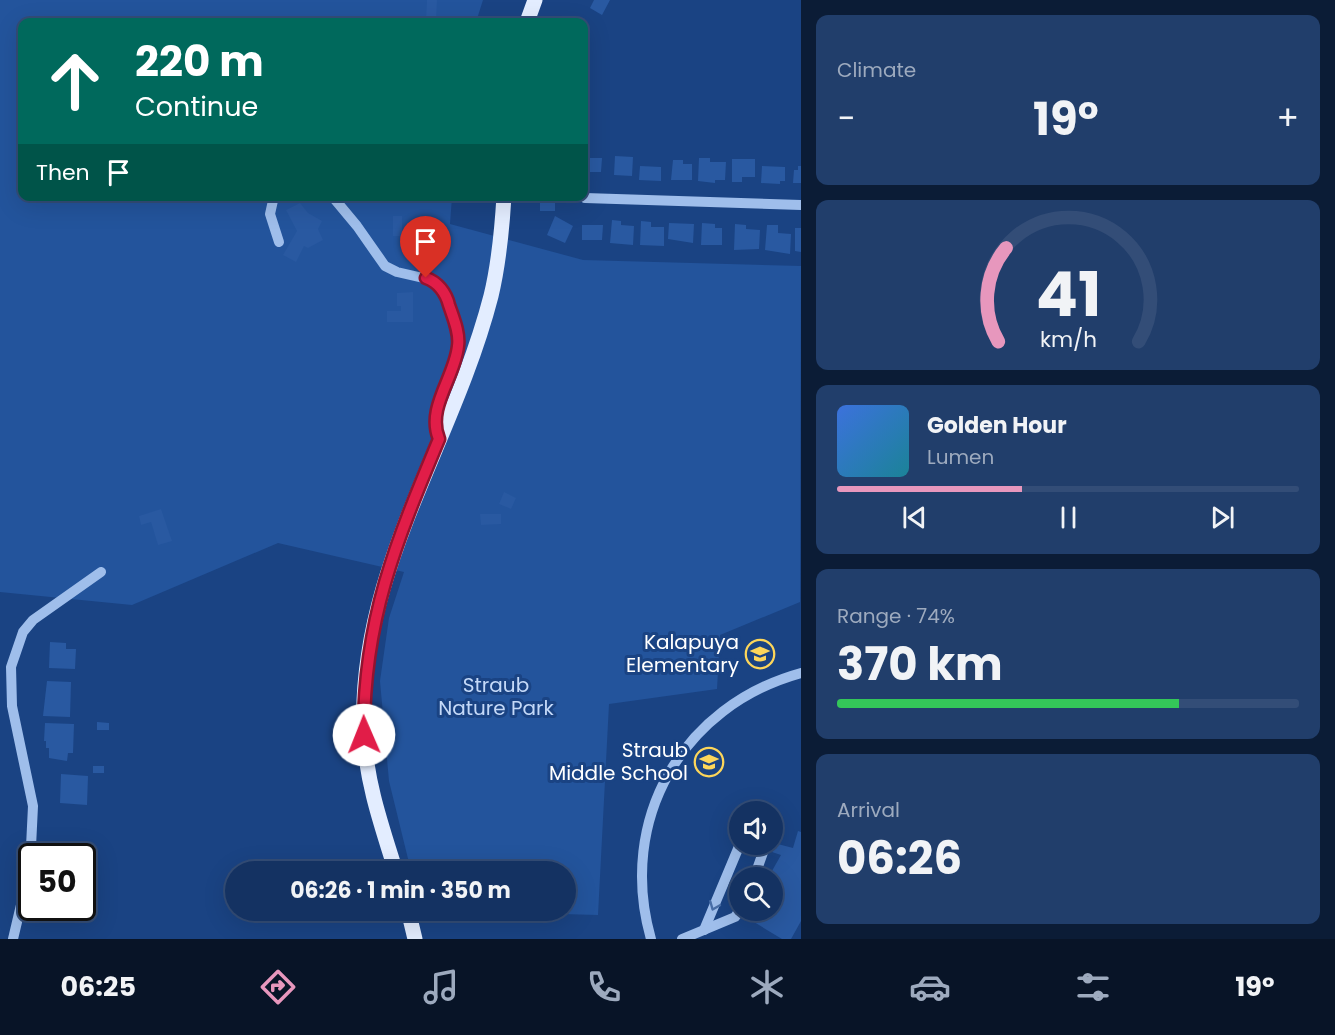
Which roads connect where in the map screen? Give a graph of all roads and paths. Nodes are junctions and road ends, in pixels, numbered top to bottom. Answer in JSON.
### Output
{"nodes":[{"id":1,"x":535,"y":0,"type":"edge"},
{"id":2,"x":528,"y":18,"type":"edge"},
{"id":3,"x":588,"y":198,"type":"edge"},
{"id":4,"x":273,"y":201,"type":"edge"},
{"id":5,"x":336,"y":201,"type":"edge"},
{"id":6,"x":504,"y":201,"type":"edge"},
{"id":7,"x":801,"y":205,"type":"edge"},
{"id":8,"x":279,"y":242,"type":"dead end"},
{"id":9,"x":439,"y":439,"type":"junction"},
{"id":10,"x":101,"y":572,"type":"dead end"},
{"id":11,"x":801,"y":673,"type":"edge"},
{"id":12,"x":735,"y":855,"type":"edge"},
{"id":13,"x":393,"y":861,"type":"edge"},
{"id":14,"x":729,"y":920,"type":"edge"},
{"id":15,"x":411,"y":921,"type":"edge"},
{"id":16,"x":704,"y":930,"type":"junction"},
{"id":17,"x":13,"y":939,"type":"edge"},
{"id":18,"x":415,"y":939,"type":"edge"},
{"id":19,"x":651,"y":939,"type":"edge"},
{"id":20,"x":682,"y":939,"type":"edge"}],
"edges":[{"from":1,"to":2,"type":"main road"},
{"from":3,"to":7,"type":"street"},
{"from":4,"to":8,"type":"street"},
{"from":5,"to":9,"type":"street"},
{"from":6,"to":9,"type":"main road"},
{"from":9,"to":13,"type":"main road"},
{"from":10,"to":17,"type":"street"},
{"from":11,"to":19,"type":"street"},
{"from":12,"to":16,"type":"street","one_way":true},
{"from":14,"to":16,"type":"street"},
{"from":15,"to":18,"type":"main road"},
{"from":16,"to":20,"type":"street"}]}
